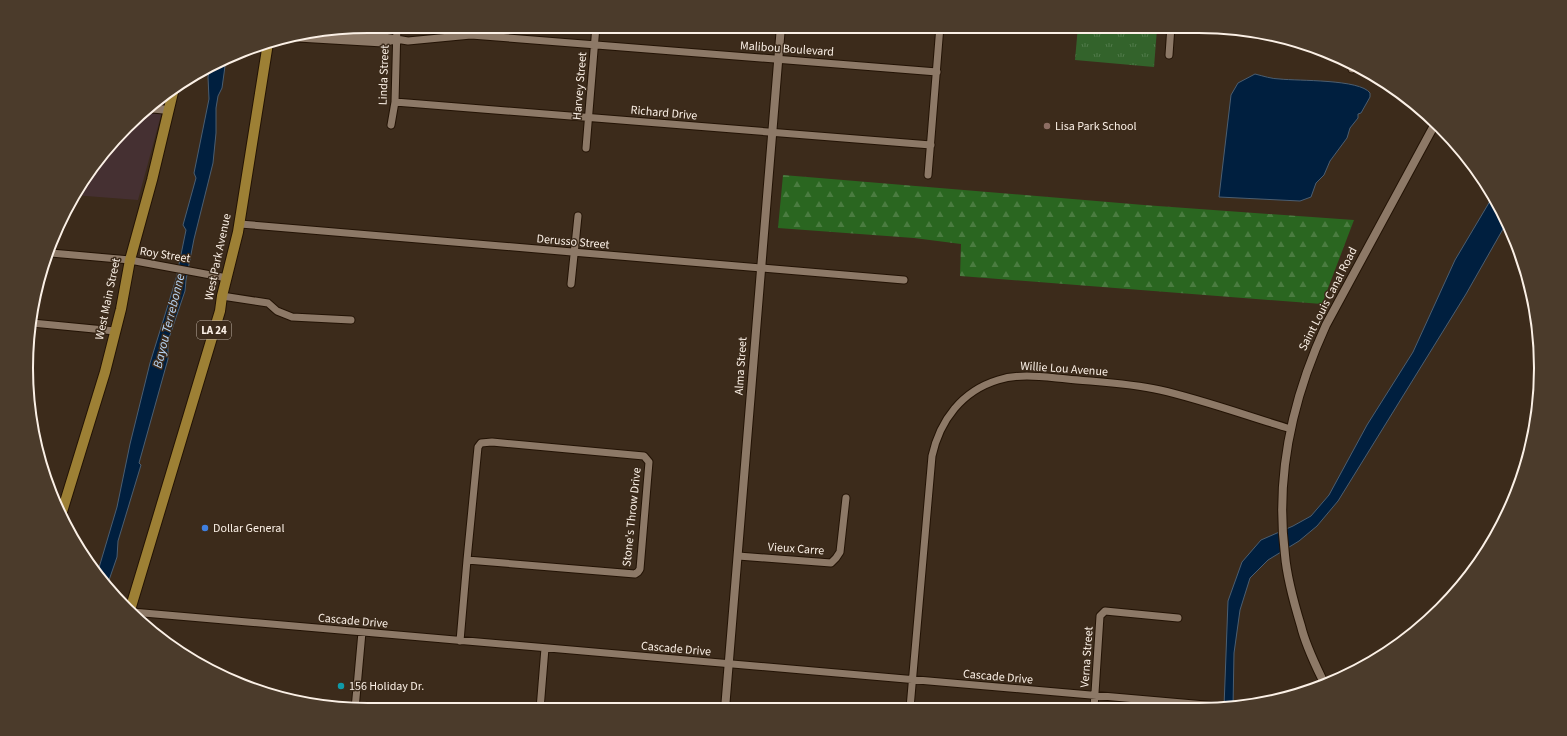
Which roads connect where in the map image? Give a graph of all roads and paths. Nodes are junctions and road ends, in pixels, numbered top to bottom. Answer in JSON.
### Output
{"nodes":[{"id":1,"x":396,"y":33,"type":"edge"},
{"id":2,"x":596,"y":33,"type":"edge"},
{"id":3,"x":780,"y":33,"type":"edge"},
{"id":4,"x":939,"y":33,"type":"edge"},
{"id":5,"x":1171,"y":33,"type":"edge"},
{"id":6,"x":342,"y":34,"type":"edge"},
{"id":7,"x":306,"y":38,"type":"edge"},
{"id":8,"x":396,"y":39,"type":"junction"},
{"id":9,"x":595,"y":45,"type":"junction"},
{"id":10,"x":267,"y":49,"type":"edge"},
{"id":11,"x":1169,"y":55,"type":"dead end"},
{"id":12,"x":778,"y":60,"type":"junction"},
{"id":13,"x":936,"y":72,"type":"junction"},
{"id":14,"x":172,"y":96,"type":"edge"},
{"id":15,"x":395,"y":102,"type":"junction"},
{"id":16,"x":156,"y":109,"type":"edge"},
{"id":17,"x":169,"y":110,"type":"junction"},
{"id":18,"x":588,"y":118,"type":"junction"},
{"id":19,"x":391,"y":124,"type":"dead end"},
{"id":20,"x":1433,"y":128,"type":"edge"},
{"id":21,"x":773,"y":132,"type":"junction"},
{"id":22,"x":931,"y":145,"type":"junction"},
{"id":23,"x":586,"y":148,"type":"dead end"},
{"id":24,"x":928,"y":175,"type":"dead end"},
{"id":25,"x":578,"y":216,"type":"dead end"},
{"id":26,"x":240,"y":224,"type":"junction"},
{"id":27,"x":54,"y":253,"type":"edge"},
{"id":28,"x":574,"y":253,"type":"junction"},
{"id":29,"x":130,"y":260,"type":"junction"},
{"id":30,"x":761,"y":269,"type":"junction"},
{"id":31,"x":227,"y":278,"type":"junction"},
{"id":32,"x":904,"y":280,"type":"dead end"},
{"id":33,"x":571,"y":284,"type":"dead end"},
{"id":34,"x":222,"y":296,"type":"junction"},
{"id":35,"x":351,"y":320,"type":"dead end"},
{"id":36,"x":36,"y":323,"type":"edge"},
{"id":37,"x":116,"y":331,"type":"junction"},
{"id":38,"x":1290,"y":429,"type":"junction"},
{"id":39,"x":846,"y":498,"type":"dead end"},
{"id":40,"x":64,"y":507,"type":"edge"},
{"id":41,"x":738,"y":556,"type":"junction"},
{"id":42,"x":467,"y":560,"type":"junction"},
{"id":43,"x":131,"y":605,"type":"edge"},
{"id":44,"x":139,"y":613,"type":"edge"},
{"id":45,"x":1178,"y":618,"type":"dead end"},
{"id":46,"x":362,"y":632,"type":"junction"},
{"id":47,"x":460,"y":641,"type":"junction"},
{"id":48,"x":545,"y":648,"type":"junction"},
{"id":49,"x":729,"y":664,"type":"junction"},
{"id":50,"x":1322,"y":679,"type":"edge"},
{"id":51,"x":913,"y":680,"type":"junction"},
{"id":52,"x":1095,"y":696,"type":"junction"},
{"id":53,"x":356,"y":702,"type":"edge"},
{"id":54,"x":540,"y":703,"type":"edge"},
{"id":55,"x":726,"y":703,"type":"edge"},
{"id":56,"x":911,"y":703,"type":"edge"},
{"id":57,"x":1094,"y":703,"type":"edge"},
{"id":58,"x":1180,"y":703,"type":"edge"}],
"edges":[{"from":1,"to":8,"type":"street","name":"Linda Street"},
{"from":2,"to":9,"type":"street","name":"Harvey Street"},
{"from":3,"to":12,"type":"street","name":"Alma Street"},
{"from":4,"to":13,"type":"street"},
{"from":5,"to":11,"type":"street"},
{"from":6,"to":8,"type":"street","name":"Malibou Boulevard"},
{"from":7,"to":8,"type":"street","name":"Malibou Boulevard"},
{"from":8,"to":9,"type":"street","name":"Malibou Boulevard"},
{"from":8,"to":15,"type":"street","name":"Linda Street"},
{"from":9,"to":12,"type":"street","name":"Malibou Boulevard"},
{"from":9,"to":18,"type":"street","name":"Harvey Street"},
{"from":10,"to":26,"type":"main road","name":"West Park Avenue","number":"LA 24"},
{"from":12,"to":13,"type":"street","name":"Malibou Boulevard"},
{"from":12,"to":21,"type":"street","name":"Alma Street"},
{"from":13,"to":22,"type":"street"},
{"from":14,"to":17,"type":"main road","name":"West Main Street"},
{"from":15,"to":18,"type":"street","name":"Richard Drive"},
{"from":15,"to":19,"type":"street","name":"Linda Street"},
{"from":16,"to":17,"type":"street"},
{"from":17,"to":29,"type":"main road","name":"West Main Street"},
{"from":18,"to":21,"type":"street","name":"Richard Drive"},
{"from":18,"to":23,"type":"street","name":"Harvey Street"},
{"from":20,"to":38,"type":"street","name":"Saint Louis Canal Road"},
{"from":21,"to":22,"type":"street","name":"Richard Drive"},
{"from":21,"to":30,"type":"street","name":"Alma Street"},
{"from":22,"to":24,"type":"street"},
{"from":25,"to":28,"type":"street"},
{"from":26,"to":28,"type":"street","name":"Derusso Street"},
{"from":26,"to":31,"type":"main road","name":"West Park Avenue","number":"LA 24"},
{"from":27,"to":29,"type":"street","name":"Roy Street"},
{"from":28,"to":30,"type":"street","name":"Derusso Street"},
{"from":28,"to":33,"type":"street"},
{"from":29,"to":31,"type":"street","name":"Roy Street"},
{"from":29,"to":37,"type":"main road","name":"West Main Street"},
{"from":30,"to":32,"type":"street","name":"Derusso Street"},
{"from":30,"to":41,"type":"street","name":"Alma Street"},
{"from":31,"to":34,"type":"main road","name":"West Park Avenue","number":"LA 24"},
{"from":34,"to":35,"type":"street"},
{"from":34,"to":43,"type":"main road","name":"West Park Avenue","number":"LA 24"},
{"from":36,"to":37,"type":"street"},
{"from":37,"to":40,"type":"main road","name":"West Main Street"},
{"from":38,"to":50,"type":"street","name":"Saint Louis Canal Road"},
{"from":38,"to":51,"type":"street","name":"Willie Lou Avenue"},
{"from":39,"to":41,"type":"street","name":"Vieux Carre"},
{"from":41,"to":49,"type":"street","name":"Alma Street"},
{"from":42,"to":42,"type":"street","name":"Stone's Throw Drive"},
{"from":42,"to":47,"type":"street","name":"Stone's Throw Drive"},
{"from":44,"to":46,"type":"street","name":"Cascade Drive"},
{"from":45,"to":52,"type":"street","name":"Verna Street"},
{"from":46,"to":47,"type":"street","name":"Cascade Drive"},
{"from":46,"to":53,"type":"street"},
{"from":47,"to":48,"type":"street","name":"Cascade Drive"},
{"from":48,"to":49,"type":"street","name":"Cascade Drive"},
{"from":48,"to":54,"type":"street"},
{"from":49,"to":51,"type":"street","name":"Cascade Drive"},
{"from":49,"to":55,"type":"street","name":"Alma Street"},
{"from":51,"to":52,"type":"street","name":"Cascade Drive"},
{"from":51,"to":56,"type":"street","name":"Willie Lou Avenue"},
{"from":52,"to":57,"type":"street","name":"Verna Street"},
{"from":52,"to":58,"type":"street","name":"Cascade Drive"}]}
